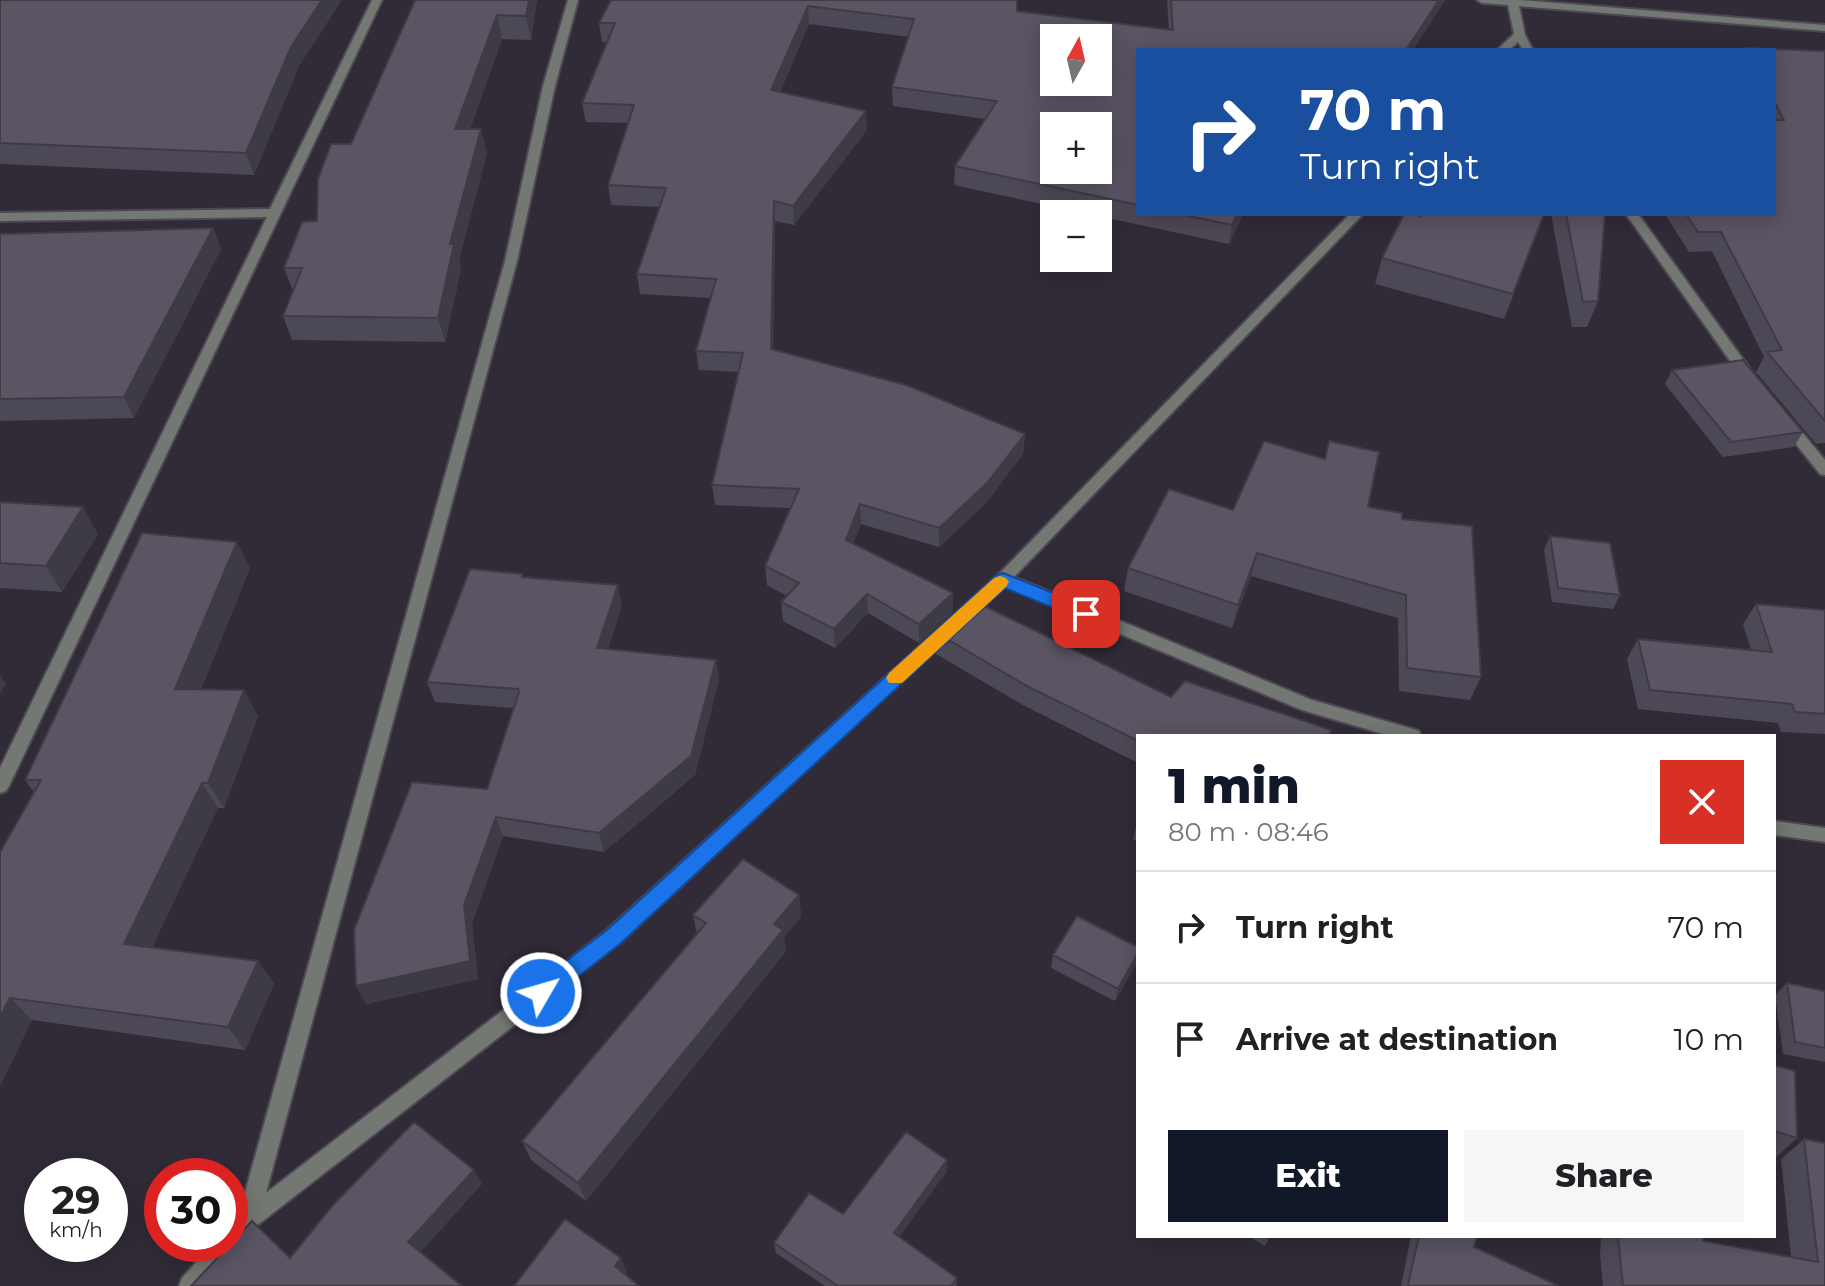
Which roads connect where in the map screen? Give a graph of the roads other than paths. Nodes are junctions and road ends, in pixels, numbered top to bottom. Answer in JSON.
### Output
{"nodes":[{"id":1,"x":377,"y":0,"type":"edge"},
{"id":2,"x":573,"y":0,"type":"edge"},
{"id":3,"x":1482,"y":0,"type":"edge"},
{"id":4,"x":1511,"y":2,"type":"edge"},
{"id":5,"x":1825,"y":28,"type":"edge"},
{"id":6,"x":1520,"y":35,"type":"junction"},
{"id":7,"x":1504,"y":48,"type":"edge"},
{"id":8,"x":1527,"y":48,"type":"edge"},
{"id":9,"x":272,"y":213,"type":"junction"},
{"id":10,"x":1355,"y":216,"type":"edge"},
{"id":11,"x":1633,"y":216,"type":"edge"},
{"id":12,"x":0,"y":217,"type":"edge"},
{"id":13,"x":1761,"y":391,"type":"edge"},
{"id":14,"x":1779,"y":414,"type":"edge"},
{"id":15,"x":1825,"y":470,"type":"edge"},
{"id":16,"x":1003,"y":579,"type":"junction"},
{"id":17,"x":1406,"y":734,"type":"edge"},
{"id":18,"x":0,"y":786,"type":"edge"},
{"id":19,"x":1776,"y":828,"type":"edge"},
{"id":20,"x":1825,"y":835,"type":"edge"},
{"id":21,"x":248,"y":1220,"type":"joint"},
{"id":22,"x":211,"y":1262,"type":"edge"},
{"id":23,"x":190,"y":1286,"type":"edge"}],
"edges":[{"from":1,"to":9,"type":"street"},
{"from":2,"to":21,"type":"street"},
{"from":3,"to":4,"type":"street"},
{"from":4,"to":5,"type":"street"},
{"from":4,"to":6,"type":"street"},
{"from":6,"to":7,"type":"street"},
{"from":6,"to":8,"type":"street"},
{"from":9,"to":12,"type":"street"},
{"from":9,"to":18,"type":"street"},
{"from":10,"to":16,"type":"street"},
{"from":11,"to":13,"type":"street"},
{"from":14,"to":15,"type":"street"},
{"from":16,"to":17,"type":"street"},
{"from":16,"to":21,"type":"street"},
{"from":19,"to":20,"type":"street"},
{"from":22,"to":23,"type":"street"}]}
